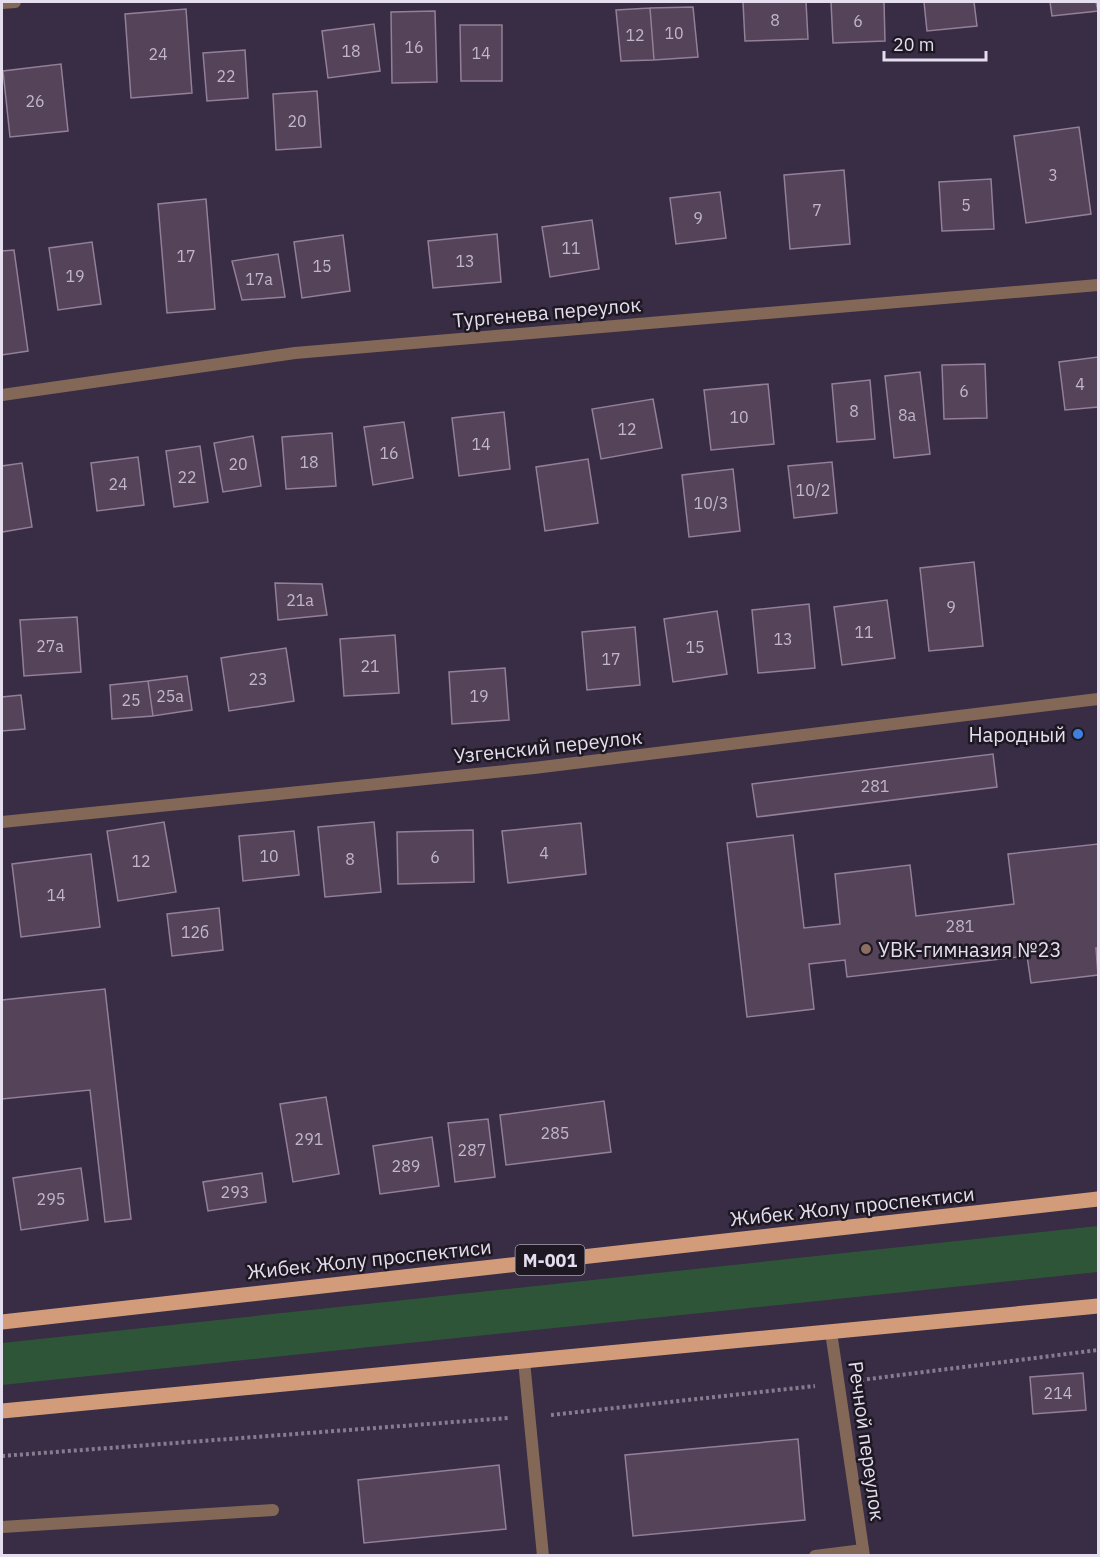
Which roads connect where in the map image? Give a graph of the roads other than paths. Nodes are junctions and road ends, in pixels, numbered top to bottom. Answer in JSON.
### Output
{"nodes":[{"id":1,"x":15,"y":2,"type":"edge"},
{"id":2,"x":2,"y":3,"type":"edge"},
{"id":3,"x":1098,"y":285,"type":"edge"},
{"id":4,"x":2,"y":395,"type":"edge"},
{"id":5,"x":1098,"y":699,"type":"edge"},
{"id":6,"x":2,"y":822,"type":"edge"},
{"id":7,"x":1098,"y":1199,"type":"edge"},
{"id":8,"x":1098,"y":1306,"type":"edge"},
{"id":9,"x":2,"y":1322,"type":"edge"},
{"id":10,"x":831,"y":1332,"type":"junction"},
{"id":11,"x":524,"y":1361,"type":"junction"},
{"id":12,"x":2,"y":1411,"type":"edge"},
{"id":13,"x":273,"y":1510,"type":"dead end"},
{"id":14,"x":2,"y":1527,"type":"edge"},
{"id":15,"x":864,"y":1553,"type":"edge"},
{"id":16,"x":543,"y":1556,"type":"edge"},
{"id":17,"x":815,"y":1556,"type":"edge"}],
"edges":[{"from":1,"to":2,"type":"street"},
{"from":3,"to":4,"type":"street","name":"Тургенева переулок"},
{"from":5,"to":6,"type":"street","name":"Узгенский переулок"},
{"from":7,"to":9,"type":"main road","name":"Жибек Жолу проспектиси","number":"М-001"},
{"from":8,"to":10,"type":"main road"},
{"from":10,"to":11,"type":"main road"},
{"from":10,"to":15,"type":"street","name":"Речной переулок"},
{"from":11,"to":12,"type":"main road"},
{"from":11,"to":16,"type":"street"},
{"from":13,"to":14,"type":"street"},
{"from":15,"to":17,"type":"street"}]}
